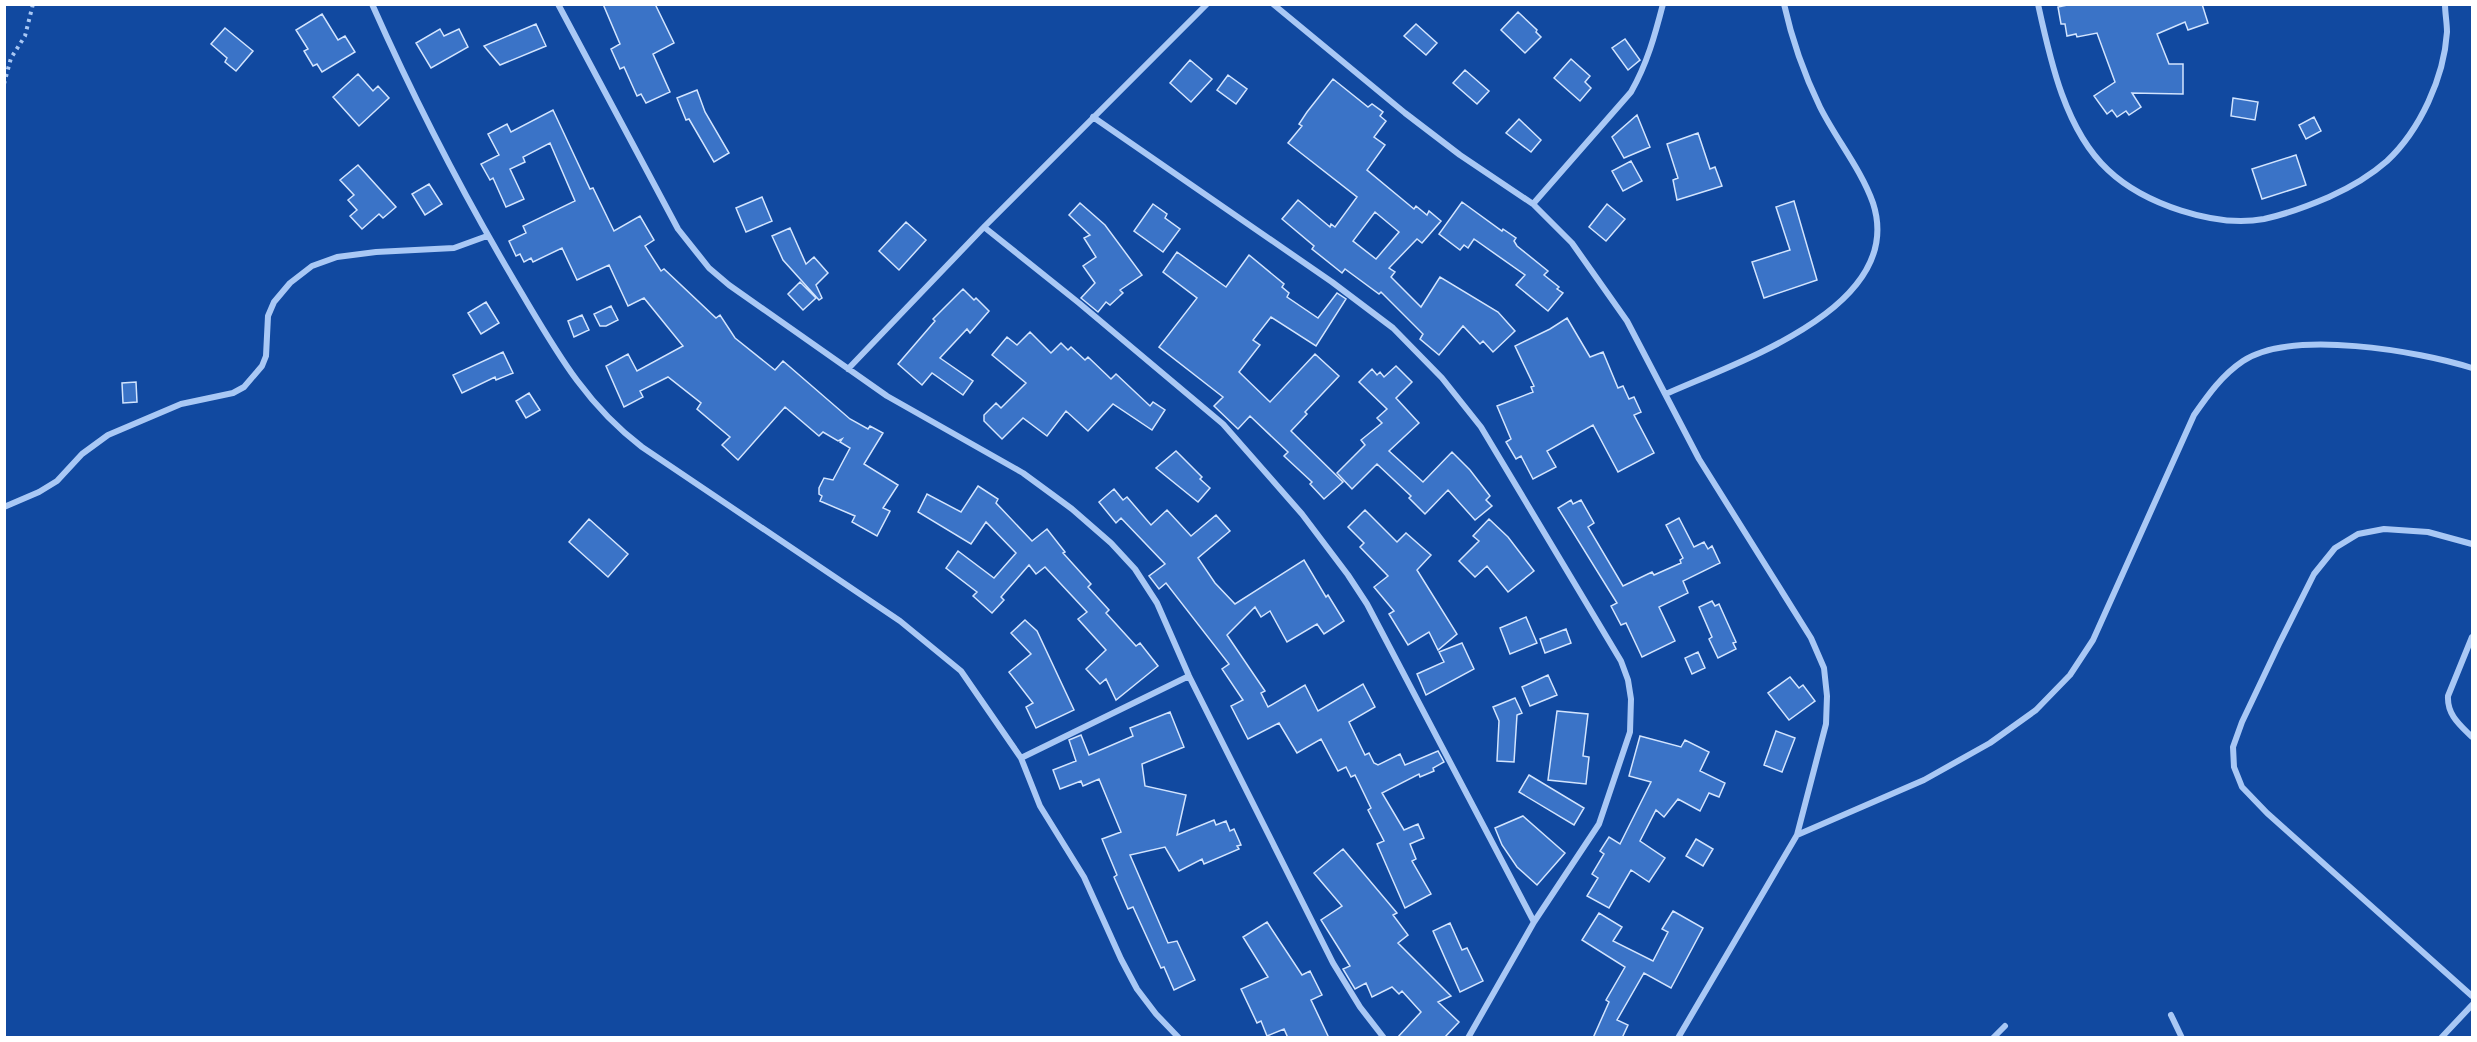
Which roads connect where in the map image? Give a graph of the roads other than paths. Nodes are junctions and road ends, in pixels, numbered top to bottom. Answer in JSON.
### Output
{"nodes":[{"id":1,"x":372,"y":4,"type":"edge"},
{"id":2,"x":558,"y":4,"type":"edge"},
{"id":3,"x":1208,"y":4,"type":"edge"},
{"id":4,"x":1273,"y":4,"type":"edge"},
{"id":5,"x":1663,"y":4,"type":"edge"},
{"id":6,"x":1784,"y":4,"type":"edge"},
{"id":7,"x":2038,"y":4,"type":"edge"},
{"id":8,"x":2445,"y":4,"type":"edge"},
{"id":9,"x":1093,"y":117,"type":"junction"},
{"id":10,"x":1533,"y":204,"type":"junction"},
{"id":11,"x":984,"y":227,"type":"junction"},
{"id":12,"x":487,"y":236,"type":"junction"},
{"id":13,"x":2472,"y":368,"type":"edge"},
{"id":14,"x":848,"y":369,"type":"junction"},
{"id":15,"x":1666,"y":394,"type":"junction"},
{"id":16,"x":4,"y":507,"type":"edge"},
{"id":17,"x":2472,"y":544,"type":"edge"},
{"id":18,"x":2472,"y":637,"type":"edge"},
{"id":19,"x":1189,"y":676,"type":"junction"},
{"id":20,"x":2472,"y":737,"type":"edge"},
{"id":21,"x":1021,"y":758,"type":"junction"},
{"id":22,"x":1797,"y":835,"type":"junction"},
{"id":23,"x":1534,"y":922,"type":"junction"},
{"id":24,"x":2472,"y":996,"type":"edge"},
{"id":25,"x":2472,"y":1005,"type":"edge"},
{"id":26,"x":2170,"y":1015,"type":"dead end"},
{"id":27,"x":2006,"y":1026,"type":"dead end"},
{"id":28,"x":1179,"y":1038,"type":"edge"},
{"id":29,"x":1384,"y":1038,"type":"edge"},
{"id":30,"x":1468,"y":1038,"type":"edge"},
{"id":31,"x":1678,"y":1038,"type":"edge"},
{"id":32,"x":1993,"y":1038,"type":"edge"},
{"id":33,"x":2182,"y":1038,"type":"edge"},
{"id":34,"x":2440,"y":1038,"type":"edge"}],
"edges":[{"from":1,"to":12,"type":"street"},
{"from":2,"to":14,"type":"street"},
{"from":3,"to":9,"type":"street"},
{"from":4,"to":10,"type":"street"},
{"from":5,"to":10,"type":"street"},
{"from":6,"to":15,"type":"street"},
{"from":7,"to":8,"type":"street"},
{"from":9,"to":11,"type":"street"},
{"from":9,"to":23,"type":"street"},
{"from":10,"to":15,"type":"street"},
{"from":11,"to":14,"type":"street"},
{"from":11,"to":23,"type":"street"},
{"from":12,"to":16,"type":"street"},
{"from":12,"to":21,"type":"street"},
{"from":13,"to":22,"type":"street"},
{"from":14,"to":19,"type":"street"},
{"from":15,"to":22,"type":"street"},
{"from":17,"to":24,"type":"street"},
{"from":18,"to":20,"type":"street"},
{"from":19,"to":21,"type":"street"},
{"from":19,"to":29,"type":"street"},
{"from":21,"to":28,"type":"street"},
{"from":22,"to":31,"type":"street"},
{"from":23,"to":30,"type":"street"},
{"from":25,"to":34,"type":"street"},
{"from":26,"to":33,"type":"street"},
{"from":27,"to":32,"type":"street"}]}
